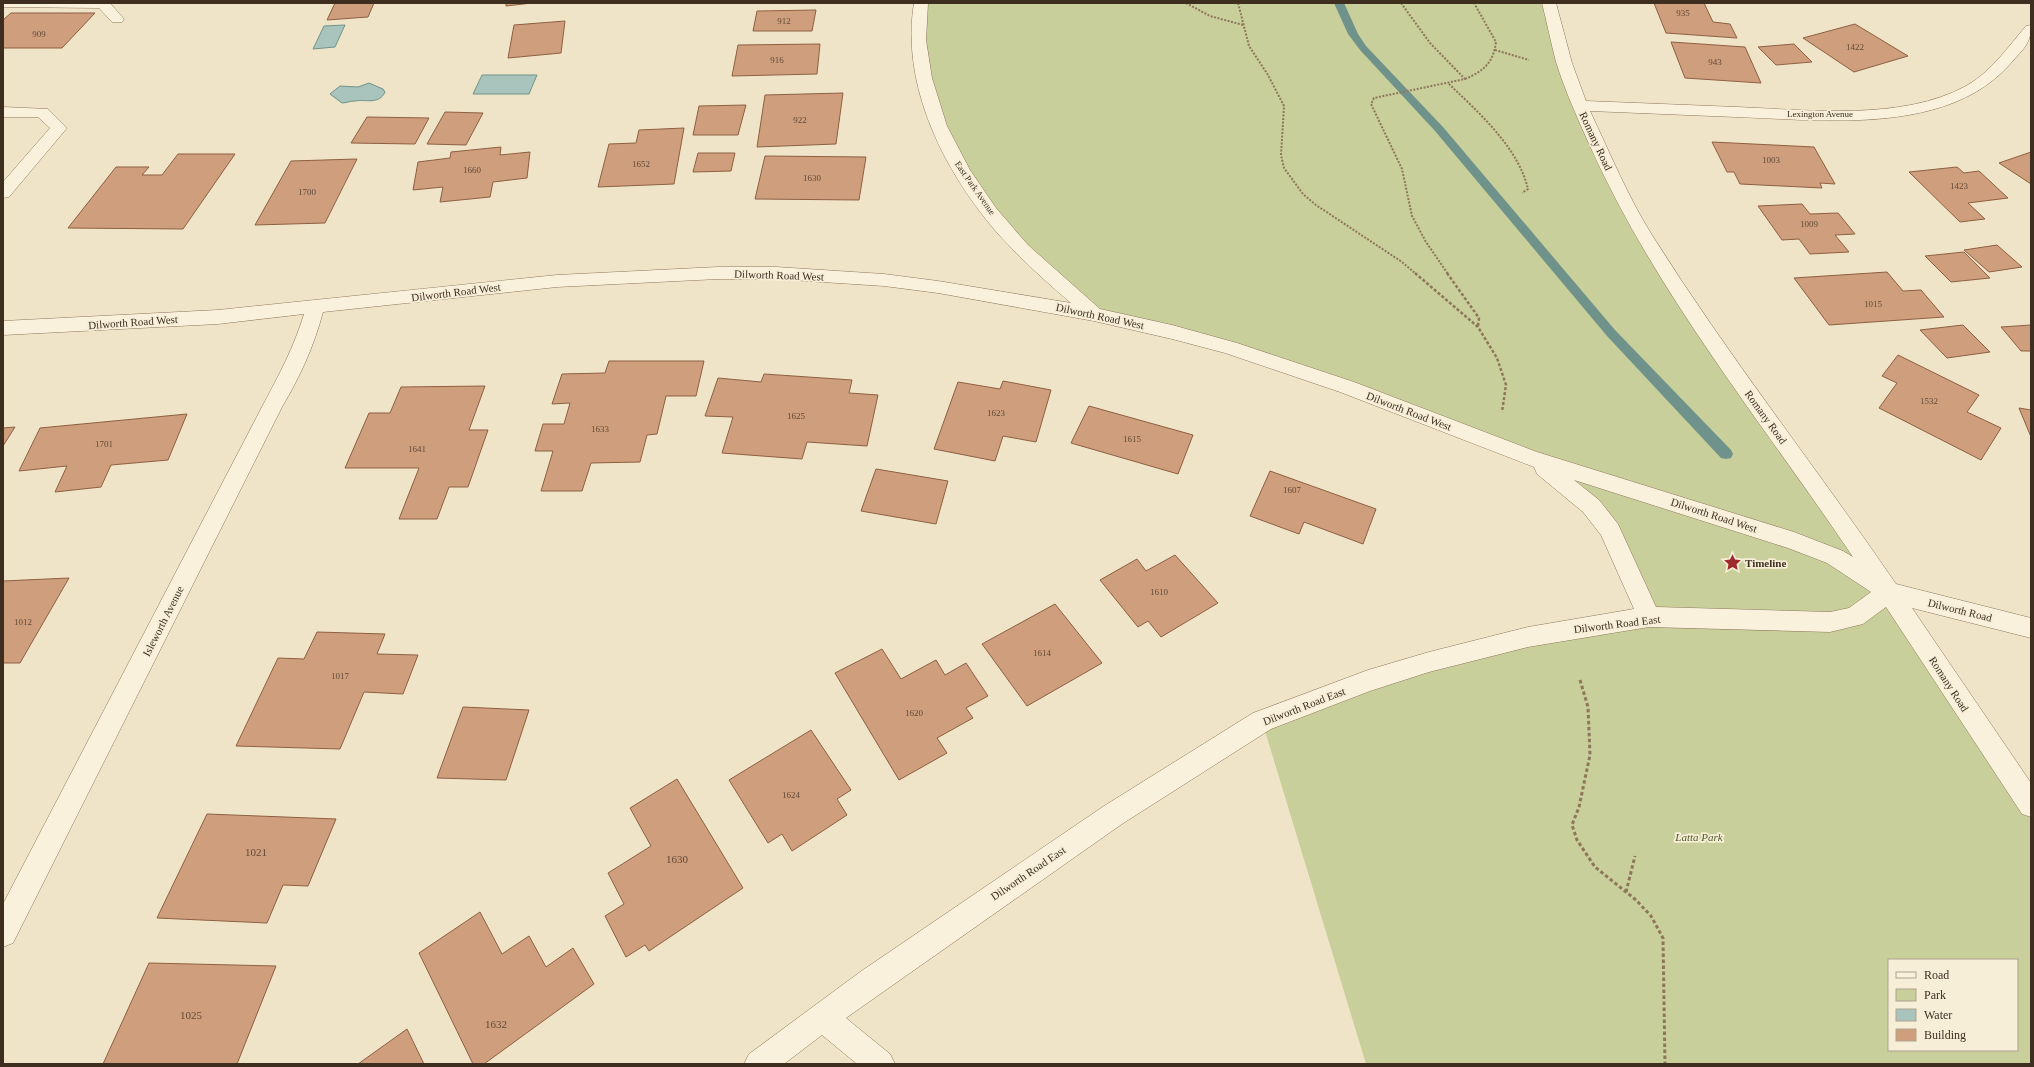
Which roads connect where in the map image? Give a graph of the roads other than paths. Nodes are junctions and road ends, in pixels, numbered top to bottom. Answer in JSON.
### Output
{"nodes":[{"id":1,"x":3,"y":3,"type":"edge"},
{"id":2,"x":921,"y":3,"type":"edge"},
{"id":3,"x":1549,"y":3,"type":"edge"},
{"id":4,"x":117,"y":19,"type":"dead end"},
{"id":5,"x":2031,"y":29,"type":"edge"},
{"id":6,"x":1580,"y":106,"type":"junction"},
{"id":7,"x":3,"y":112,"type":"edge"},
{"id":8,"x":3,"y":193,"type":"edge"},
{"id":9,"x":315,"y":307,"type":"junction"},
{"id":10,"x":1094,"y":314,"type":"junction"},
{"id":11,"x":3,"y":328,"type":"edge"},
{"id":12,"x":1530,"y":458,"type":"junction"},
{"id":13,"x":1889,"y":592,"type":"junction"},
{"id":14,"x":1649,"y":617,"type":"junction"},
{"id":15,"x":2031,"y":628,"type":"edge"},
{"id":16,"x":2031,"y":805,"type":"edge"},
{"id":17,"x":3,"y":933,"type":"edge"},
{"id":18,"x":822,"y":1017,"type":"junction"},
{"id":19,"x":759,"y":1064,"type":"edge"},
{"id":20,"x":880,"y":1064,"type":"edge"}],
"edges":[{"from":1,"to":4,"type":"street"},
{"from":2,"to":10,"type":"street","name":"East Park Avenue"},
{"from":3,"to":6,"type":"street","name":"Romany Road"},
{"from":5,"to":6,"type":"street","name":"Lexington Avenue"},
{"from":6,"to":13,"type":"street","name":"Romany Road"},
{"from":7,"to":8,"type":"street"},
{"from":9,"to":10,"type":"street","name":"Dilworth Road West"},
{"from":9,"to":11,"type":"street","name":"Dilworth Road West"},
{"from":9,"to":17,"type":"street","name":"Isleworth Avenue"},
{"from":10,"to":12,"type":"street","name":"Dilworth Road West"},
{"from":12,"to":13,"type":"street","name":"Dilworth Road West"},
{"from":12,"to":14,"type":"street","name":"Dilworth Road West"},
{"from":13,"to":14,"type":"street","name":"Dilworth Road East"},
{"from":13,"to":15,"type":"street","name":"Dilworth Road"},
{"from":13,"to":16,"type":"street","name":"Romany Road"},
{"from":14,"to":18,"type":"street","name":"Dilworth Road East"},
{"from":18,"to":19,"type":"street","name":"Dilworth Road East"},
{"from":18,"to":20,"type":"street"}]}
